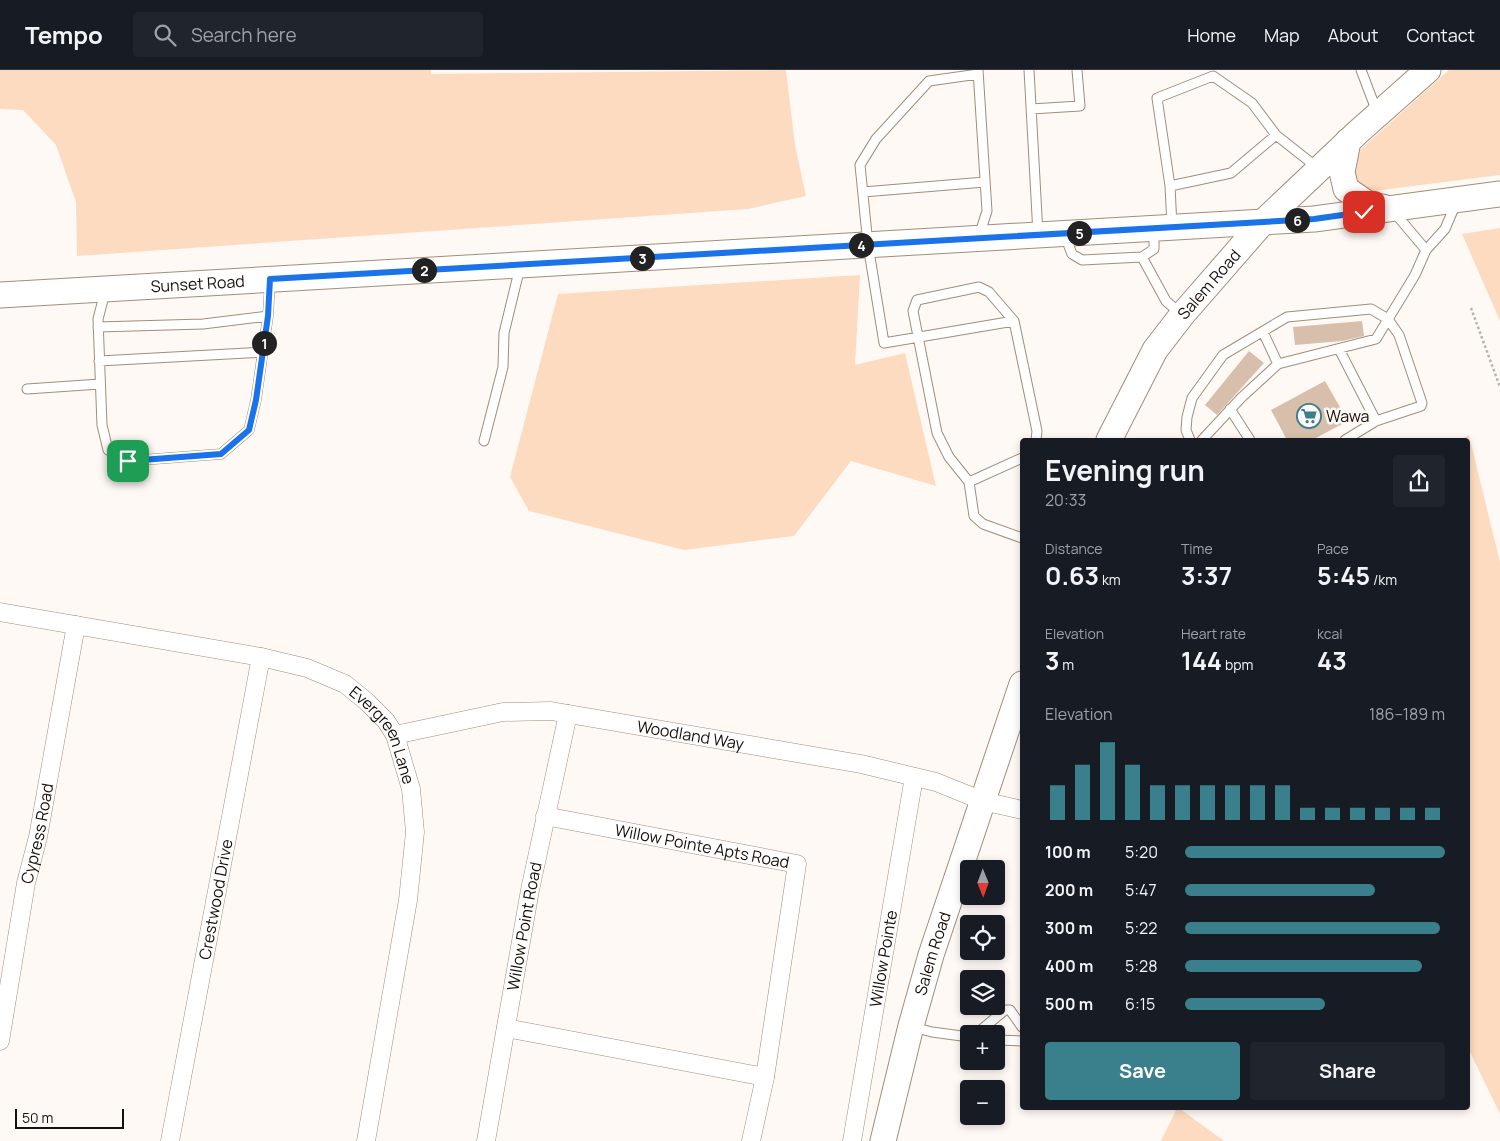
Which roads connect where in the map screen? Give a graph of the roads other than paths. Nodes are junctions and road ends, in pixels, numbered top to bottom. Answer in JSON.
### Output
{"nodes":[{"id":1,"x":1029,"y":70,"type":"edge"},
{"id":2,"x":1078,"y":70,"type":"edge"},
{"id":3,"x":1362,"y":70,"type":"edge"},
{"id":4,"x":1428,"y":70,"type":"edge"},
{"id":5,"x":978,"y":72,"type":"edge"},
{"id":6,"x":1031,"y":109,"type":"junction"},
{"id":7,"x":1378,"y":114,"type":"junction"},
{"id":8,"x":1276,"y":135,"type":"junction"},
{"id":9,"x":1348,"y":142,"type":"junction"},
{"id":10,"x":1319,"y":169,"type":"junction"},
{"id":11,"x":985,"y":182,"type":"junction"},
{"id":12,"x":1170,"y":186,"type":"junction"},
{"id":13,"x":863,"y":192,"type":"junction"},
{"id":14,"x":1500,"y":194,"type":"edge"},
{"id":15,"x":1457,"y":200,"type":"junction"},
{"id":16,"x":1391,"y":209,"type":"junction"},
{"id":17,"x":1263,"y":222,"type":"junction"},
{"id":18,"x":1163,"y":228,"type":"junction"},
{"id":19,"x":1064,"y":234,"type":"junction"},
{"id":20,"x":1038,"y":235,"type":"junction"},
{"id":21,"x":978,"y":238,"type":"junction"},
{"id":22,"x":868,"y":245,"type":"junction"},
{"id":23,"x":1426,"y":250,"type":"junction"},
{"id":24,"x":1142,"y":257,"type":"junction"},
{"id":25,"x":521,"y":265,"type":"junction"},
{"id":26,"x":270,"y":279,"type":"junction"},
{"id":27,"x":106,"y":289,"type":"junction"},
{"id":28,"x":0,"y":295,"type":"edge"},
{"id":29,"x":1182,"y":315,"type":"junction"},
{"id":30,"x":268,"y":316,"type":"junction"},
{"id":31,"x":1388,"y":319,"type":"junction"},
{"id":32,"x":1014,"y":321,"type":"junction"},
{"id":33,"x":98,"y":327,"type":"junction"},
{"id":34,"x":1263,"y":332,"type":"junction"},
{"id":35,"x":917,"y":337,"type":"junction"},
{"id":36,"x":1339,"y":349,"type":"junction"},
{"id":37,"x":263,"y":352,"type":"junction"},
{"id":38,"x":99,"y":361,"type":"junction"},
{"id":39,"x":1278,"y":364,"type":"junction"},
{"id":40,"x":100,"y":384,"type":"junction"},
{"id":41,"x":27,"y":389,"type":"dead end"},
{"id":42,"x":1230,"y":409,"type":"junction"},
{"id":43,"x":1376,"y":421,"type":"junction"},
{"id":44,"x":1036,"y":438,"type":"edge"},
{"id":45,"x":1110,"y":438,"type":"edge"},
{"id":46,"x":1189,"y":438,"type":"edge"},
{"id":47,"x":1204,"y":438,"type":"edge"},
{"id":48,"x":1249,"y":438,"type":"edge"},
{"id":49,"x":1348,"y":438,"type":"edge"},
{"id":50,"x":484,"y":441,"type":"dead end"},
{"id":51,"x":1020,"y":459,"type":"edge"},
{"id":52,"x":969,"y":482,"type":"junction"},
{"id":53,"x":1020,"y":537,"type":"edge"},
{"id":54,"x":0,"y":612,"type":"edge"},
{"id":55,"x":76,"y":625,"type":"junction"},
{"id":56,"x":261,"y":657,"type":"junction"},
{"id":57,"x":1020,"y":690,"type":"edge"},
{"id":58,"x":568,"y":714,"type":"junction"},
{"id":59,"x":395,"y":735,"type":"junction"},
{"id":60,"x":914,"y":777,"type":"junction"},
{"id":61,"x":984,"y":801,"type":"junction"},
{"id":62,"x":1020,"y":810,"type":"edge"},
{"id":63,"x":545,"y":816,"type":"junction"},
{"id":64,"x":1020,"y":1024,"type":"edge"},
{"id":65,"x":987,"y":1025,"type":"edge"},
{"id":66,"x":911,"y":1026,"type":"junction"},
{"id":67,"x":506,"y":1028,"type":"junction"},
{"id":68,"x":960,"y":1036,"type":"edge"},
{"id":69,"x":1005,"y":1040,"type":"edge"},
{"id":70,"x":0,"y":1041,"type":"edge"},
{"id":71,"x":1020,"y":1041,"type":"edge"},
{"id":72,"x":765,"y":1076,"type":"junction"},
{"id":73,"x":170,"y":1141,"type":"edge"},
{"id":74,"x":366,"y":1141,"type":"edge"},
{"id":75,"x":486,"y":1141,"type":"edge"},
{"id":76,"x":751,"y":1141,"type":"edge"},
{"id":77,"x":852,"y":1141,"type":"edge"},
{"id":78,"x":883,"y":1141,"type":"edge"}],
"edges":[{"from":1,"to":6,"type":"lane"},
{"from":2,"to":6,"type":"lane"},
{"from":3,"to":7,"type":"lane"},
{"from":4,"to":7,"type":"street","name":"Salem Road"},
{"from":5,"to":11,"type":"lane"},
{"from":5,"to":13,"type":"lane"},
{"from":6,"to":20,"type":"lane"},
{"from":7,"to":9,"type":"street","name":"Salem Road"},
{"from":8,"to":10,"type":"lane"},
{"from":8,"to":12,"type":"lane"},
{"from":8,"to":12,"type":"lane"},
{"from":9,"to":10,"type":"street","name":"Salem Road"},
{"from":9,"to":16,"type":"street"},
{"from":10,"to":17,"type":"street","name":"Salem Road"},
{"from":11,"to":13,"type":"lane"},
{"from":11,"to":21,"type":"lane"},
{"from":12,"to":18,"type":"lane"},
{"from":13,"to":22,"type":"lane"},
{"from":14,"to":15,"type":"street","name":"Sunset Road"},
{"from":15,"to":16,"type":"street","name":"Sunset Road"},
{"from":15,"to":23,"type":"lane"},
{"from":16,"to":17,"type":"street","name":"Sunset Road"},
{"from":16,"to":23,"type":"lane"},
{"from":17,"to":18,"type":"street","name":"Sunset Road"},
{"from":17,"to":29,"type":"street","name":"Salem Road"},
{"from":18,"to":19,"type":"street","name":"Sunset Road"},
{"from":18,"to":24,"type":"lane"},
{"from":19,"to":20,"type":"street","name":"Sunset Road"},
{"from":19,"to":24,"type":"lane"},
{"from":20,"to":21,"type":"street","name":"Sunset Road"},
{"from":21,"to":22,"type":"street","name":"Sunset Road"},
{"from":22,"to":25,"type":"street","name":"Sunset Road"},
{"from":22,"to":35,"type":"lane"},
{"from":23,"to":31,"type":"lane"},
{"from":24,"to":29,"type":"lane"},
{"from":25,"to":26,"type":"street","name":"Sunset Road"},
{"from":25,"to":50,"type":"lane"},
{"from":26,"to":27,"type":"street","name":"Sunset Road"},
{"from":26,"to":30,"type":"lane"},
{"from":27,"to":28,"type":"street","name":"Sunset Road"},
{"from":27,"to":33,"type":"lane"},
{"from":29,"to":45,"type":"street","name":"Salem Road"},
{"from":30,"to":33,"type":"lane"},
{"from":30,"to":37,"type":"lane"},
{"from":31,"to":34,"type":"lane"},
{"from":31,"to":36,"type":"lane"},
{"from":31,"to":43,"type":"lane"},
{"from":32,"to":35,"type":"lane"},
{"from":32,"to":35,"type":"lane"},
{"from":32,"to":44,"type":"lane"},
{"from":33,"to":38,"type":"lane"},
{"from":34,"to":39,"type":"lane"},
{"from":34,"to":46,"type":"lane"},
{"from":35,"to":52,"type":"lane"},
{"from":36,"to":39,"type":"lane"},
{"from":36,"to":43,"type":"lane"},
{"from":37,"to":38,"type":"lane"},
{"from":37,"to":40,"type":"lane"},
{"from":38,"to":40,"type":"lane"},
{"from":39,"to":42,"type":"lane"},
{"from":40,"to":41,"type":"lane"},
{"from":42,"to":47,"type":"lane"},
{"from":42,"to":48,"type":"lane"},
{"from":43,"to":49,"type":"lane"},
{"from":51,"to":52,"type":"lane"},
{"from":52,"to":53,"type":"lane"},
{"from":54,"to":55,"type":"street","name":"Evergreen Lane"},
{"from":55,"to":56,"type":"street","name":"Evergreen Lane"},
{"from":55,"to":70,"type":"street","name":"Cypress Road"},
{"from":56,"to":59,"type":"street","name":"Evergreen Lane"},
{"from":56,"to":73,"type":"street","name":"Crestwood Drive"},
{"from":57,"to":61,"type":"street","name":"Salem Road"},
{"from":58,"to":59,"type":"street","name":"Woodland Way"},
{"from":58,"to":60,"type":"street","name":"Woodland Way"},
{"from":58,"to":63,"type":"street","name":"Willow Point Road"},
{"from":59,"to":74,"type":"street","name":"Evergreen Lane"},
{"from":60,"to":61,"type":"street","name":"Woodland Way"},
{"from":60,"to":77,"type":"street","name":"Willow Pointe"},
{"from":61,"to":62,"type":"street","name":"Woodland Way"},
{"from":61,"to":66,"type":"street","name":"Salem Road"},
{"from":63,"to":67,"type":"street","name":"Willow Point Road"},
{"from":63,"to":72,"type":"street","name":"Willow Pointe Apts Road"},
{"from":64,"to":65,"type":"lane"},
{"from":66,"to":68,"type":"lane"},
{"from":66,"to":78,"type":"street","name":"Salem Road"},
{"from":67,"to":72,"type":"street"},
{"from":67,"to":75,"type":"street","name":"Willow Point Road"},
{"from":69,"to":71,"type":"lane"},
{"from":72,"to":76,"type":"street"}]}
